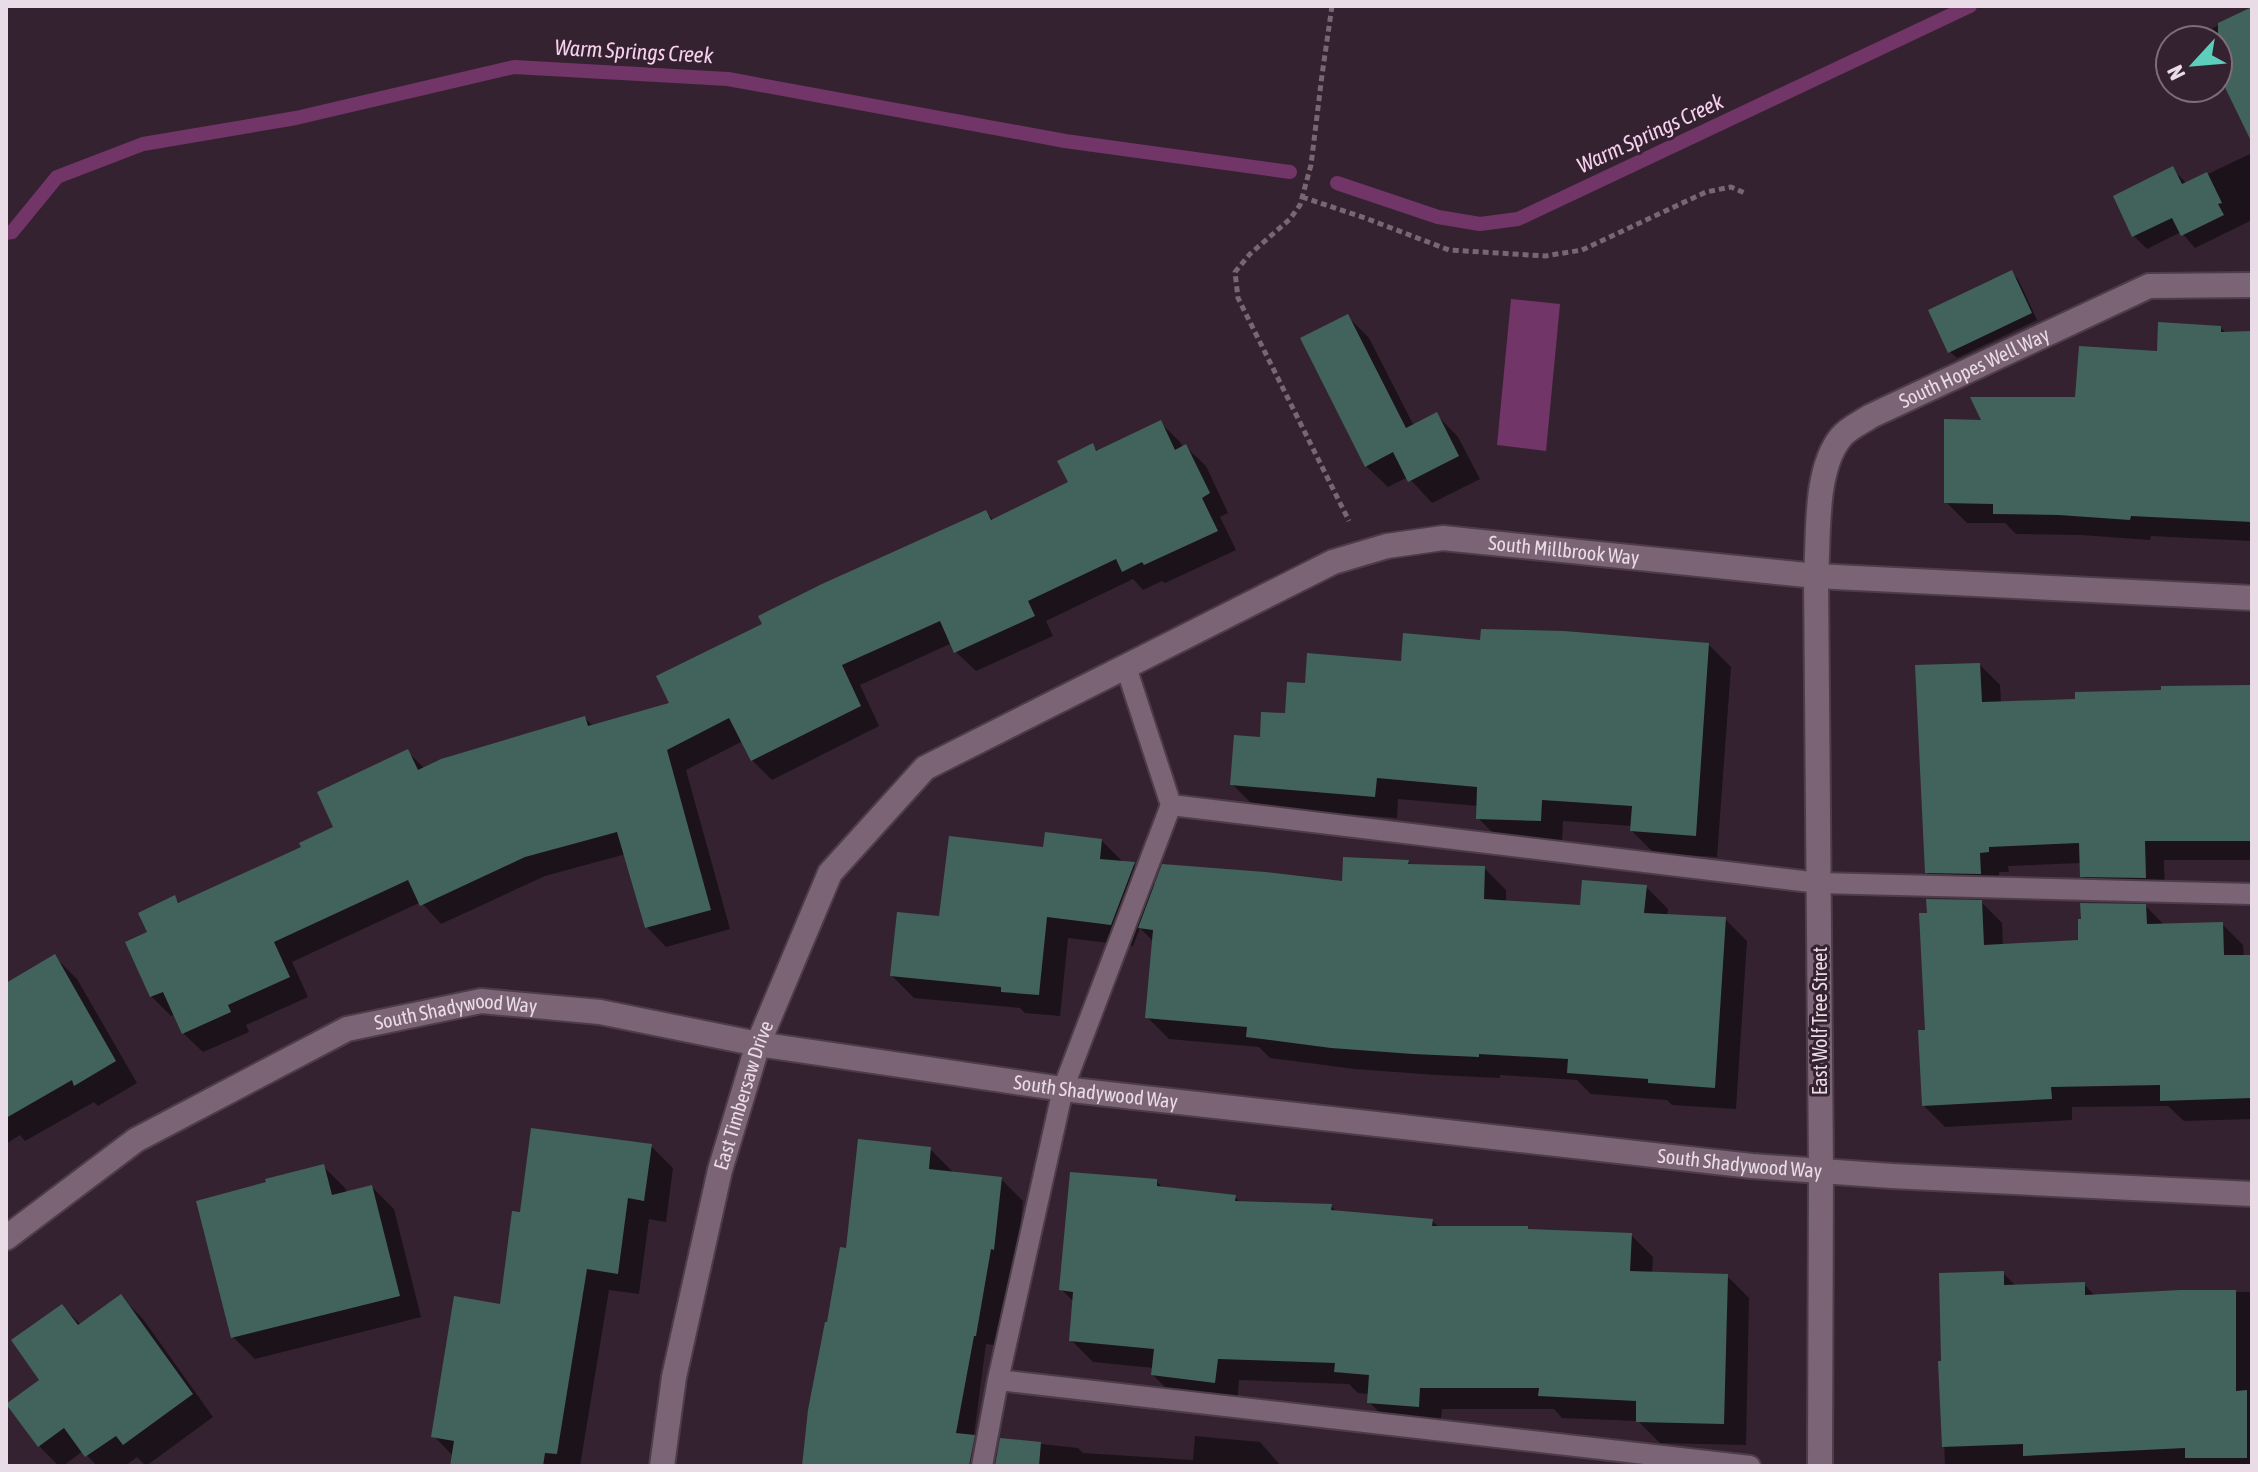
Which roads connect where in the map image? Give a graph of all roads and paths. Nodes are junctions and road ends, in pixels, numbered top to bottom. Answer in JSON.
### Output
{"nodes":[{"id":1,"x":1332,"y":6,"type":"edge"},
{"id":2,"x":1747,"y":194,"type":"dead end"},
{"id":3,"x":1302,"y":197,"type":"junction"},
{"id":4,"x":2252,"y":285,"type":"edge"},
{"id":5,"x":1343,"y":507,"type":"dead end"},
{"id":6,"x":1816,"y":576,"type":"junction"},
{"id":7,"x":2252,"y":598,"type":"edge"},
{"id":8,"x":1126,"y":667,"type":"junction"},
{"id":9,"x":925,"y":768,"type":"joint"},
{"id":10,"x":1171,"y":805,"type":"junction"},
{"id":11,"x":1819,"y":883,"type":"junction"},
{"id":12,"x":2252,"y":894,"type":"edge"},
{"id":13,"x":758,"y":1044,"type":"junction"},
{"id":14,"x":1063,"y":1089,"type":"junction"},
{"id":15,"x":1821,"y":1170,"type":"junction"},
{"id":16,"x":2252,"y":1194,"type":"edge"},
{"id":17,"x":6,"y":1238,"type":"edge"},
{"id":18,"x":998,"y":1380,"type":"junction"},
{"id":19,"x":662,"y":1466,"type":"edge"},
{"id":20,"x":982,"y":1466,"type":"edge"},
{"id":21,"x":1750,"y":1466,"type":"edge"},
{"id":22,"x":1820,"y":1466,"type":"edge"}],
"edges":[{"from":1,"to":3,"type":"path"},
{"from":2,"to":3,"type":"path"},
{"from":3,"to":5,"type":"path"},
{"from":4,"to":6,"type":"street","name":"South Hopes Well Way"},
{"from":6,"to":7,"type":"street","name":"South Millbrook Way"},
{"from":6,"to":8,"type":"street","name":"South Millbrook Way"},
{"from":6,"to":11,"type":"street","name":"East Wolf Tree Street"},
{"from":8,"to":9,"type":"street","name":"South Millbrook Way"},
{"from":8,"to":10,"type":"lane"},
{"from":9,"to":13,"type":"street","name":"East Timbersaw Drive"},
{"from":10,"to":11,"type":"lane"},
{"from":10,"to":14,"type":"lane"},
{"from":11,"to":12,"type":"lane"},
{"from":11,"to":15,"type":"street","name":"East Wolf Tree Street"},
{"from":13,"to":14,"type":"street","name":"South Shadywood Way"},
{"from":13,"to":17,"type":"street","name":"South Shadywood Way"},
{"from":13,"to":19,"type":"street","name":"East Timbersaw Drive"},
{"from":14,"to":15,"type":"street","name":"South Shadywood Way"},
{"from":14,"to":18,"type":"lane"},
{"from":15,"to":16,"type":"street","name":"South Shadywood Way"},
{"from":15,"to":22,"type":"street","name":"East Wolf Tree Street"},
{"from":18,"to":20,"type":"lane"},
{"from":18,"to":21,"type":"lane"}]}
